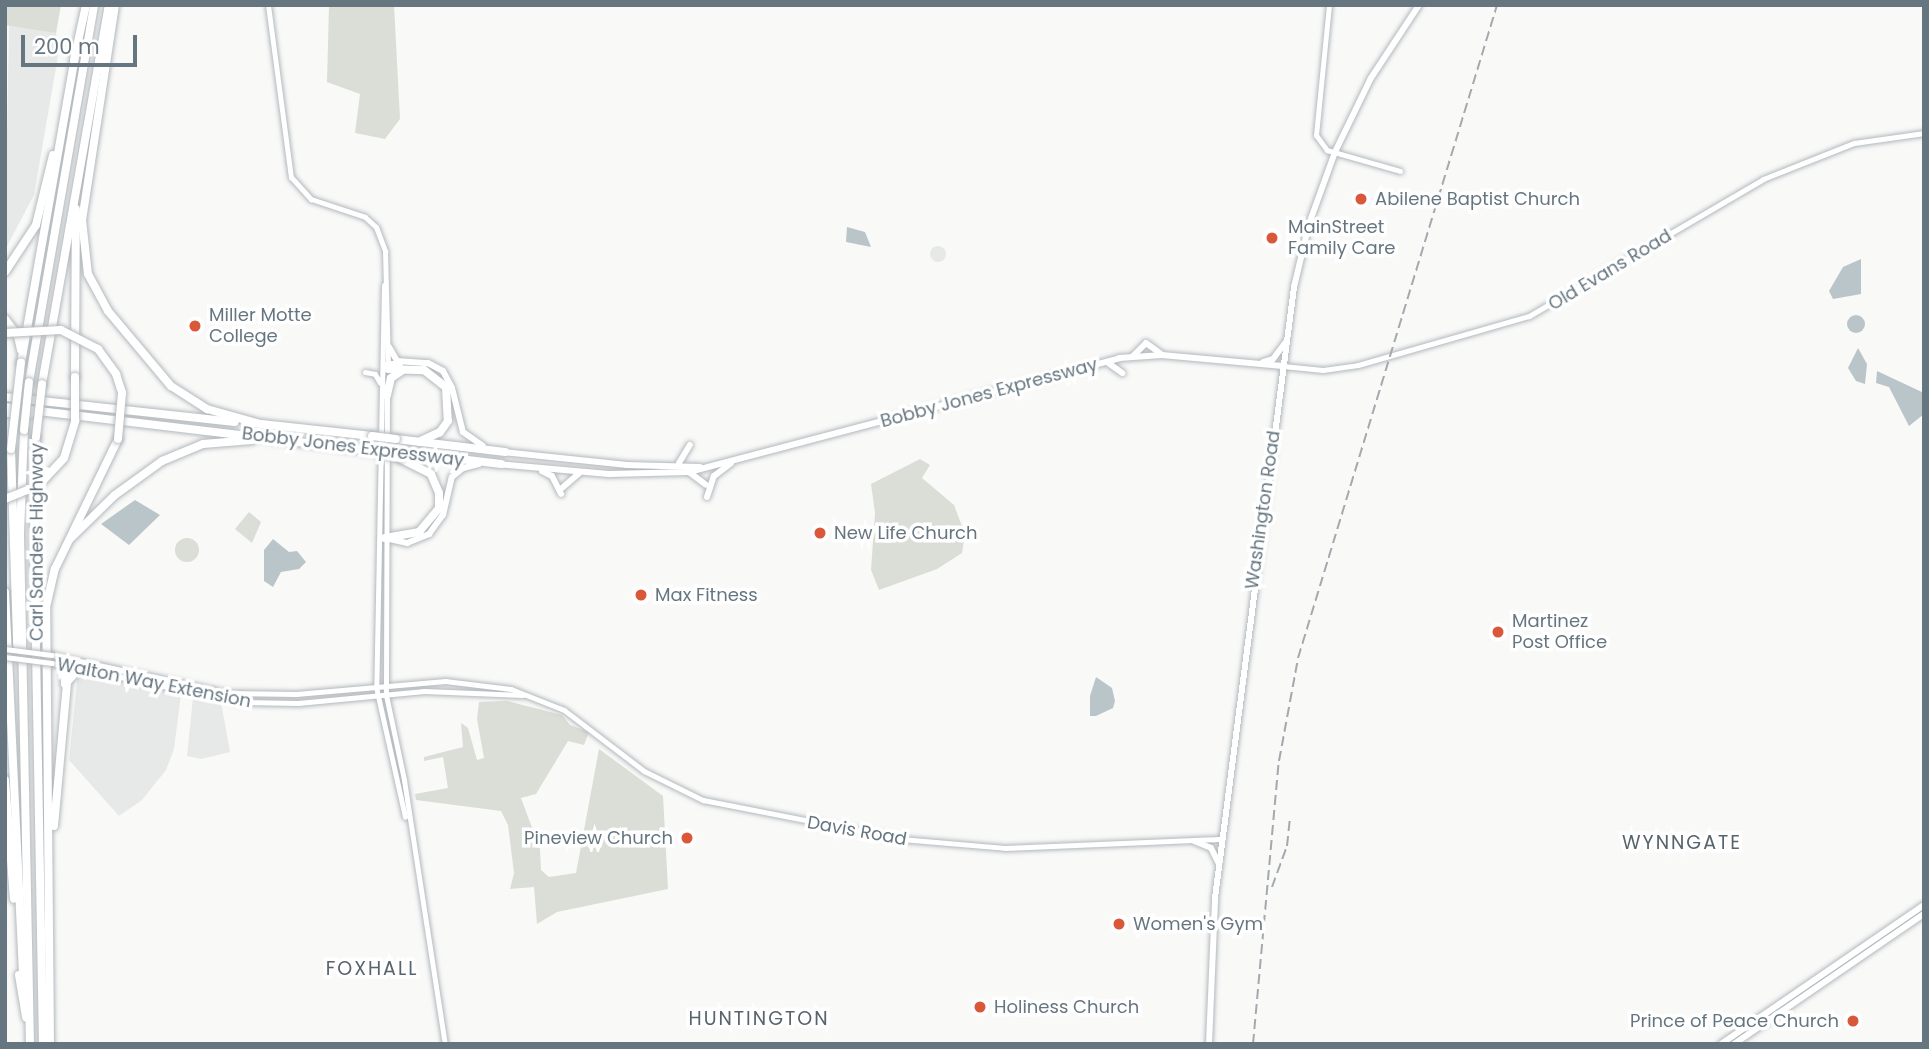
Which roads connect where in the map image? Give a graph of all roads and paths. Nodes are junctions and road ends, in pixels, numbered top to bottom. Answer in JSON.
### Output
{"nodes":[{"id":1,"x":86,"y":5,"type":"edge"},
{"id":2,"x":94,"y":5,"type":"edge"},
{"id":3,"x":109,"y":5,"type":"edge"},
{"id":4,"x":115,"y":5,"type":"edge"},
{"id":5,"x":268,"y":5,"type":"edge"},
{"id":6,"x":1329,"y":5,"type":"edge"},
{"id":7,"x":1419,"y":5,"type":"edge"},
{"id":8,"x":75,"y":57,"type":"junction"},
{"id":9,"x":1924,"y":133,"type":"edge"},
{"id":10,"x":1335,"y":152,"type":"junction"},
{"id":11,"x":1400,"y":171,"type":"dead end"},
{"id":12,"x":75,"y":190,"type":"junction"},
{"id":13,"x":5,"y":272,"type":"edge"},
{"id":14,"x":386,"y":274,"type":"junction"},
{"id":15,"x":5,"y":319,"type":"edge"},
{"id":16,"x":5,"y":333,"type":"edge"},
{"id":17,"x":1288,"y":339,"type":"junction"},
{"id":18,"x":388,"y":347,"type":"junction"},
{"id":19,"x":1162,"y":355,"type":"junction"},
{"id":20,"x":1131,"y":357,"type":"junction"},
{"id":21,"x":1105,"y":361,"type":"junction"},
{"id":22,"x":21,"y":363,"type":"junction"},
{"id":23,"x":1258,"y":364,"type":"junction"},
{"id":24,"x":385,"y":366,"type":"junction"},
{"id":25,"x":1283,"y":366,"type":"junction"},
{"id":26,"x":405,"y":369,"type":"junction"},
{"id":27,"x":443,"y":371,"type":"junction"},
{"id":28,"x":365,"y":372,"type":"dead end"},
{"id":29,"x":1122,"y":373,"type":"dead end"},
{"id":30,"x":1279,"y":383,"type":"junction"},
{"id":31,"x":384,"y":396,"type":"junction"},
{"id":32,"x":5,"y":397,"type":"edge"},
{"id":33,"x":5,"y":407,"type":"edge"},
{"id":34,"x":5,"y":413,"type":"edge"},
{"id":35,"x":91,"y":418,"type":"junction"},
{"id":36,"x":256,"y":423,"type":"junction"},
{"id":37,"x":277,"y":439,"type":"junction"},
{"id":38,"x":419,"y":442,"type":"junction"},
{"id":39,"x":691,"y":445,"type":"dead end"},
{"id":40,"x":11,"y":449,"type":"junction"},
{"id":41,"x":505,"y":452,"type":"junction"},
{"id":42,"x":400,"y":455,"type":"junction"},
{"id":43,"x":735,"y":461,"type":"junction"},
{"id":44,"x":501,"y":464,"type":"junction"},
{"id":45,"x":676,"y":465,"type":"junction"},
{"id":46,"x":5,"y":466,"type":"edge"},
{"id":47,"x":534,"y":467,"type":"junction"},
{"id":48,"x":700,"y":467,"type":"junction"},
{"id":49,"x":582,"y":472,"type":"junction"},
{"id":50,"x":690,"y":472,"type":"junction"},
{"id":51,"x":706,"y":485,"type":"dead end"},
{"id":52,"x":707,"y":497,"type":"dead end"},
{"id":53,"x":5,"y":499,"type":"edge"},
{"id":54,"x":382,"y":539,"type":"junction"},
{"id":55,"x":68,"y":540,"type":"junction"},
{"id":56,"x":5,"y":592,"type":"edge"},
{"id":57,"x":5,"y":649,"type":"edge"},
{"id":58,"x":5,"y":657,"type":"edge"},
{"id":59,"x":63,"y":661,"type":"junction"},
{"id":60,"x":86,"y":670,"type":"junction"},
{"id":61,"x":186,"y":685,"type":"junction"},
{"id":62,"x":385,"y":685,"type":"junction"},
{"id":63,"x":376,"y":687,"type":"junction"},
{"id":64,"x":183,"y":692,"type":"junction"},
{"id":65,"x":386,"y":695,"type":"junction"},
{"id":66,"x":523,"y":695,"type":"junction"},
{"id":67,"x":377,"y":696,"type":"junction"},
{"id":68,"x":62,"y":729,"type":"junction"},
{"id":69,"x":24,"y":738,"type":"junction"},
{"id":70,"x":5,"y":780,"type":"edge"},
{"id":71,"x":411,"y":837,"type":"junction"},
{"id":72,"x":1223,"y":839,"type":"junction"},
{"id":73,"x":1194,"y":841,"type":"junction"},
{"id":74,"x":1220,"y":864,"type":"junction"},
{"id":75,"x":50,"y":866,"type":"junction"},
{"id":76,"x":1924,"y":905,"type":"edge"},
{"id":77,"x":1924,"y":914,"type":"edge"},
{"id":78,"x":29,"y":990,"type":"junction"},
{"id":79,"x":29,"y":1026,"type":"junction"},
{"id":80,"x":30,"y":1044,"type":"edge"},
{"id":81,"x":43,"y":1044,"type":"edge"},
{"id":82,"x":50,"y":1044,"type":"edge"},
{"id":83,"x":445,"y":1044,"type":"edge"},
{"id":84,"x":1209,"y":1044,"type":"edge"},
{"id":85,"x":1721,"y":1044,"type":"edge"},
{"id":86,"x":1734,"y":1044,"type":"edge"}],
"edges":[{"from":1,"to":8,"type":"highway"},
{"from":2,"to":69,"type":"highway","name":"Carl Sanders Highway","bridge":true},
{"from":3,"to":12,"type":"highway","name":"Carl Sanders Highway"},
{"from":4,"to":36,"type":"highway"},
{"from":5,"to":14,"type":"main road"},
{"from":6,"to":10,"type":"main road"},
{"from":7,"to":10,"type":"main road","name":"Washington Road"},
{"from":8,"to":13,"type":"highway"},
{"from":8,"to":22,"type":"highway"},
{"from":9,"to":25,"type":"main road","name":"Old Evans Road"},
{"from":10,"to":11,"type":"main road"},
{"from":10,"to":17,"type":"main road","name":"Washington Road"},
{"from":12,"to":53,"type":"highway","bridge":true},
{"from":12,"to":81,"type":"highway","name":"Carl Sanders Highway","bridge":true},
{"from":14,"to":18,"type":"main road"},
{"from":14,"to":24,"type":"main road"},
{"from":15,"to":22,"type":"highway"},
{"from":16,"to":55,"type":"highway","bridge":true},
{"from":17,"to":23,"type":"main road"},
{"from":17,"to":25,"type":"main road","name":"Washington Road"},
{"from":18,"to":24,"type":"main road"},
{"from":18,"to":27,"type":"main road"},
{"from":19,"to":20,"type":"main road","name":"Bobby Jones Expressway"},
{"from":19,"to":20,"type":"main road"},
{"from":19,"to":23,"type":"main road","name":"Bobby Jones Expressway"},
{"from":20,"to":21,"type":"main road","name":"Bobby Jones Expressway"},
{"from":21,"to":29,"type":"main road"},
{"from":21,"to":43,"type":"main road","name":"Bobby Jones Expressway"},
{"from":22,"to":40,"type":"highway","bridge":true},
{"from":23,"to":25,"type":"main road","name":"Bobby Jones Expressway"},
{"from":23,"to":30,"type":"main road"},
{"from":24,"to":26,"type":"highway"},
{"from":24,"to":27,"type":"main road"},
{"from":24,"to":31,"type":"main road"},
{"from":25,"to":30,"type":"main road","name":"Washington Road"},
{"from":26,"to":31,"type":"highway"},
{"from":26,"to":38,"type":"highway"},
{"from":27,"to":41,"type":"main road"},
{"from":28,"to":31,"type":"main road"},
{"from":30,"to":72,"type":"main road","name":"Washington Road"},
{"from":31,"to":54,"type":"main road"},
{"from":32,"to":36,"type":"highway","name":"Bobby Jones Expressway"},
{"from":33,"to":35,"type":"highway","name":"Bobby Jones Expressway"},
{"from":34,"to":35,"type":"highway"},
{"from":35,"to":37,"type":"highway","name":"Bobby Jones Expressway"},
{"from":36,"to":38,"type":"highway","name":"Bobby Jones Expressway","bridge":true},
{"from":37,"to":42,"type":"highway","name":"Bobby Jones Expressway","bridge":true},
{"from":37,"to":55,"type":"highway"},
{"from":38,"to":41,"type":"highway","name":"Bobby Jones Expressway"},
{"from":39,"to":45,"type":"main road"},
{"from":40,"to":46,"type":"highway"},
{"from":40,"to":69,"type":"highway"},
{"from":41,"to":45,"type":"main road","name":"Bobby Jones Expressway"},
{"from":42,"to":44,"type":"highway","name":"Bobby Jones Expressway"},
{"from":42,"to":54,"type":"highway"},
{"from":43,"to":48,"type":"main road","name":"Bobby Jones Expressway"},
{"from":43,"to":52,"type":"main road"},
{"from":44,"to":47,"type":"main road","name":"Bobby Jones Expressway"},
{"from":44,"to":54,"type":"main road"},
{"from":45,"to":48,"type":"main road","name":"Bobby Jones Expressway"},
{"from":47,"to":49,"type":"main road","name":"Bobby Jones Expressway"},
{"from":47,"to":49,"type":"main road"},
{"from":48,"to":50,"type":"main road","name":"Bobby Jones Expressway"},
{"from":49,"to":50,"type":"main road","name":"Bobby Jones Expressway"},
{"from":50,"to":51,"type":"main road"},
{"from":54,"to":62,"type":"main road"},
{"from":54,"to":63,"type":"main road"},
{"from":55,"to":75,"type":"highway"},
{"from":56,"to":78,"type":"highway"},
{"from":57,"to":59,"type":"main road","name":"Walton Way Extension","bridge":true},
{"from":58,"to":59,"type":"main road","name":"Walton Way Extension","bridge":true},
{"from":59,"to":60,"type":"main road","name":"Walton Way Extension"},
{"from":59,"to":61,"type":"main road","name":"Walton Way Extension"},
{"from":59,"to":68,"type":"highway"},
{"from":60,"to":64,"type":"main road","name":"Walton Way Extension"},
{"from":60,"to":68,"type":"highway"},
{"from":61,"to":63,"type":"main road","name":"Walton Way Extension"},
{"from":61,"to":64,"type":"main road"},
{"from":62,"to":63,"type":"main road","name":"Walton Way Extension"},
{"from":62,"to":65,"type":"main road"},
{"from":62,"to":66,"type":"main road","name":"Davis Road"},
{"from":63,"to":67,"type":"main road"},
{"from":64,"to":67,"type":"main road","name":"Walton Way Extension"},
{"from":65,"to":66,"type":"main road","name":"Davis Road"},
{"from":65,"to":67,"type":"main road","name":"Walton Way Extension"},
{"from":65,"to":71,"type":"main road"},
{"from":66,"to":73,"type":"main road","name":"Davis Road"},
{"from":67,"to":71,"type":"main road"},
{"from":68,"to":75,"type":"highway"},
{"from":69,"to":78,"type":"highway","name":"Carl Sanders Highway"},
{"from":70,"to":79,"type":"highway"},
{"from":71,"to":83,"type":"main road"},
{"from":72,"to":73,"type":"main road","name":"Davis Road"},
{"from":72,"to":74,"type":"main road","name":"Washington Road"},
{"from":73,"to":74,"type":"main road"},
{"from":74,"to":84,"type":"main road","name":"Washington Road"},
{"from":75,"to":82,"type":"highway"},
{"from":76,"to":85,"type":"main road"},
{"from":77,"to":86,"type":"main road"},
{"from":78,"to":79,"type":"highway","name":"Carl Sanders Highway"},
{"from":79,"to":80,"type":"highway","name":"Carl Sanders Highway"}]}
